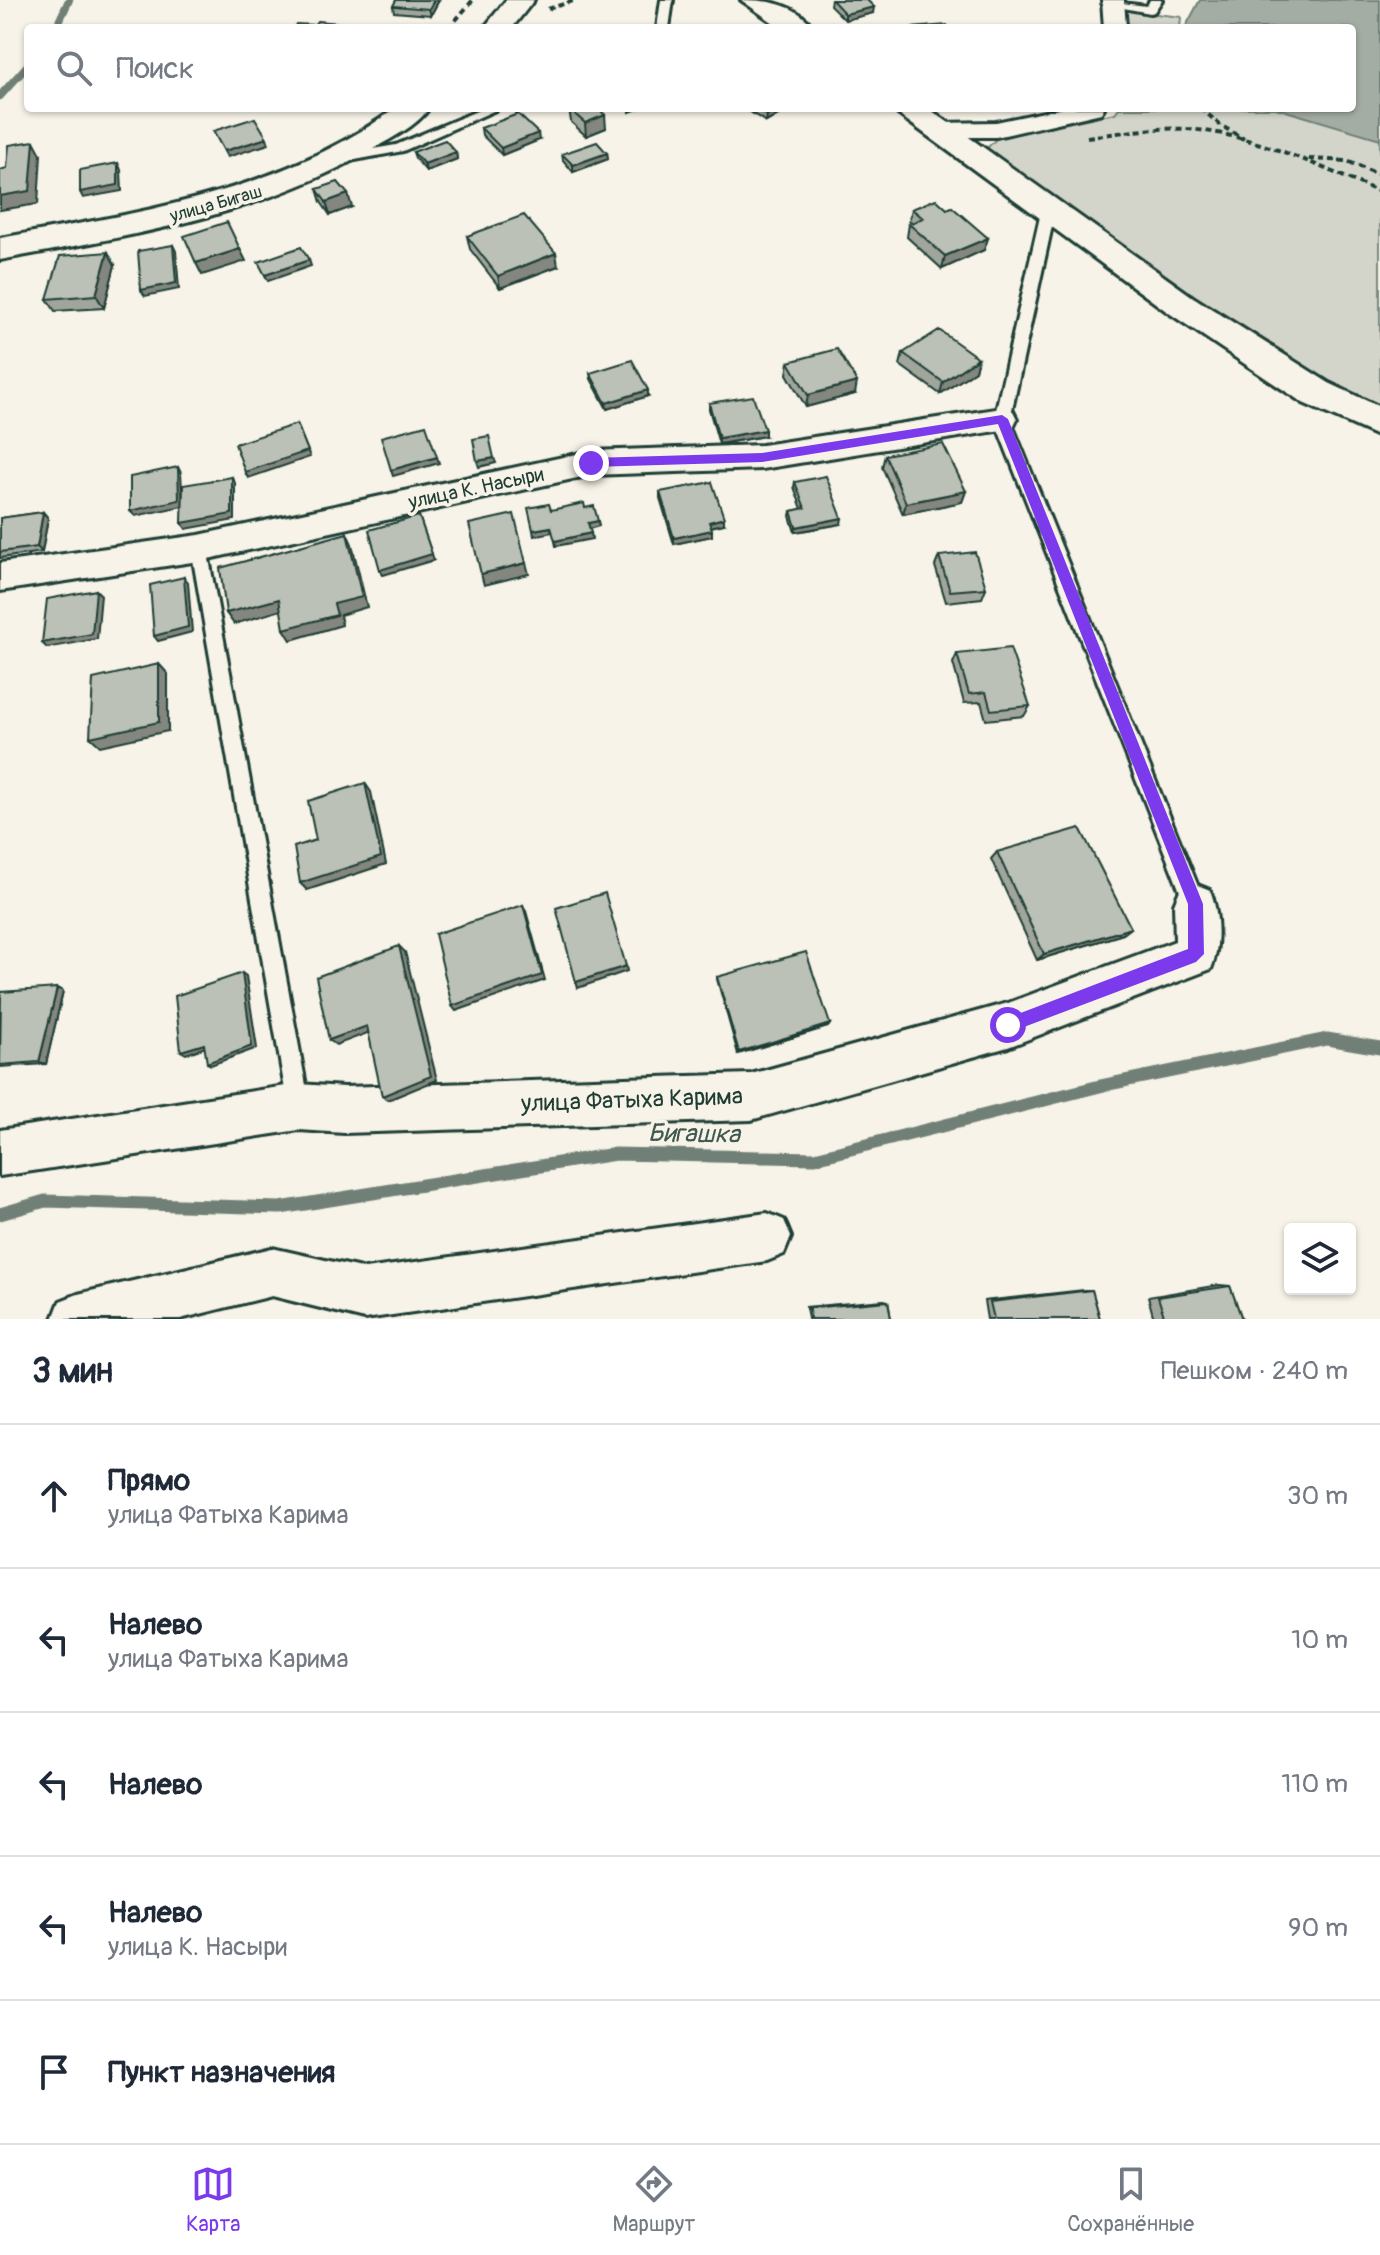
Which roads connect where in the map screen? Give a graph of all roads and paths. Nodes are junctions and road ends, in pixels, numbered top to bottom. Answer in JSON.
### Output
{"nodes":[{"id":1,"x":473,"y":0,"type":"edge"},
{"id":2,"x":667,"y":0,"type":"edge"},
{"id":3,"x":755,"y":0,"type":"edge"},
{"id":4,"x":1156,"y":0,"type":"edge"},
{"id":5,"x":522,"y":1,"type":"edge"},
{"id":6,"x":1114,"y":11,"type":"edge"},
{"id":7,"x":452,"y":24,"type":"edge"},
{"id":8,"x":502,"y":24,"type":"edge"},
{"id":9,"x":664,"y":24,"type":"edge"},
{"id":10,"x":794,"y":24,"type":"edge"},
{"id":11,"x":408,"y":112,"type":"edge"},
{"id":12,"x":484,"y":112,"type":"edge"},
{"id":13,"x":914,"y":112,"type":"edge"},
{"id":14,"x":1075,"y":112,"type":"edge"},
{"id":15,"x":1205,"y":112,"type":"edge"},
{"id":16,"x":937,"y":130,"type":"junction"},
{"id":17,"x":1076,"y":138,"type":"dead end"},
{"id":18,"x":1251,"y":144,"type":"junction"},
{"id":19,"x":1304,"y":158,"type":"junction"},
{"id":20,"x":339,"y":159,"type":"junction"},
{"id":21,"x":1380,"y":175,"type":"edge"},
{"id":22,"x":1380,"y":192,"type":"edge"},
{"id":23,"x":1048,"y":212,"type":"junction"},
{"id":24,"x":0,"y":249,"type":"edge"},
{"id":25,"x":1002,"y":419,"type":"junction"},
{"id":26,"x":1380,"y":423,"type":"edge"},
{"id":27,"x":199,"y":548,"type":"junction"},
{"id":28,"x":0,"y":577,"type":"edge"},
{"id":29,"x":1195,"y":904,"type":"joint"},
{"id":30,"x":299,"y":1107,"type":"junction"},
{"id":31,"x":0,"y":1153,"type":"edge"},
{"id":32,"x":767,"y":1237,"type":"dead end"},
{"id":33,"x":78,"y":1319,"type":"edge"}],
"edges":[{"from":1,"to":7,"type":"path"},
{"from":2,"to":9,"type":"lane"},
{"from":3,"to":10,"type":"street"},
{"from":4,"to":6,"type":"lane"},
{"from":5,"to":8,"type":"street"},
{"from":11,"to":20,"type":"street","name":"улица Бигаш"},
{"from":12,"to":20,"type":"lane"},
{"from":13,"to":16,"type":"street"},
{"from":14,"to":16,"type":"street"},
{"from":15,"to":18,"type":"path"},
{"from":16,"to":23,"type":"street"},
{"from":17,"to":18,"type":"path"},
{"from":18,"to":19,"type":"path"},
{"from":19,"to":21,"type":"path"},
{"from":19,"to":22,"type":"path"},
{"from":20,"to":24,"type":"street","name":"улица Бигаш"},
{"from":23,"to":25,"type":"lane"},
{"from":23,"to":26,"type":"street"},
{"from":25,"to":27,"type":"street","name":"улица К. Насыри"},
{"from":25,"to":29,"type":"lane"},
{"from":27,"to":28,"type":"street","name":"улица К. Насыри"},
{"from":27,"to":30,"type":"lane"},
{"from":29,"to":30,"type":"street","name":"улица Фатыха Карима"},
{"from":30,"to":31,"type":"street","name":"улица Фатыха Карима"},
{"from":32,"to":33,"type":"street"}]}
